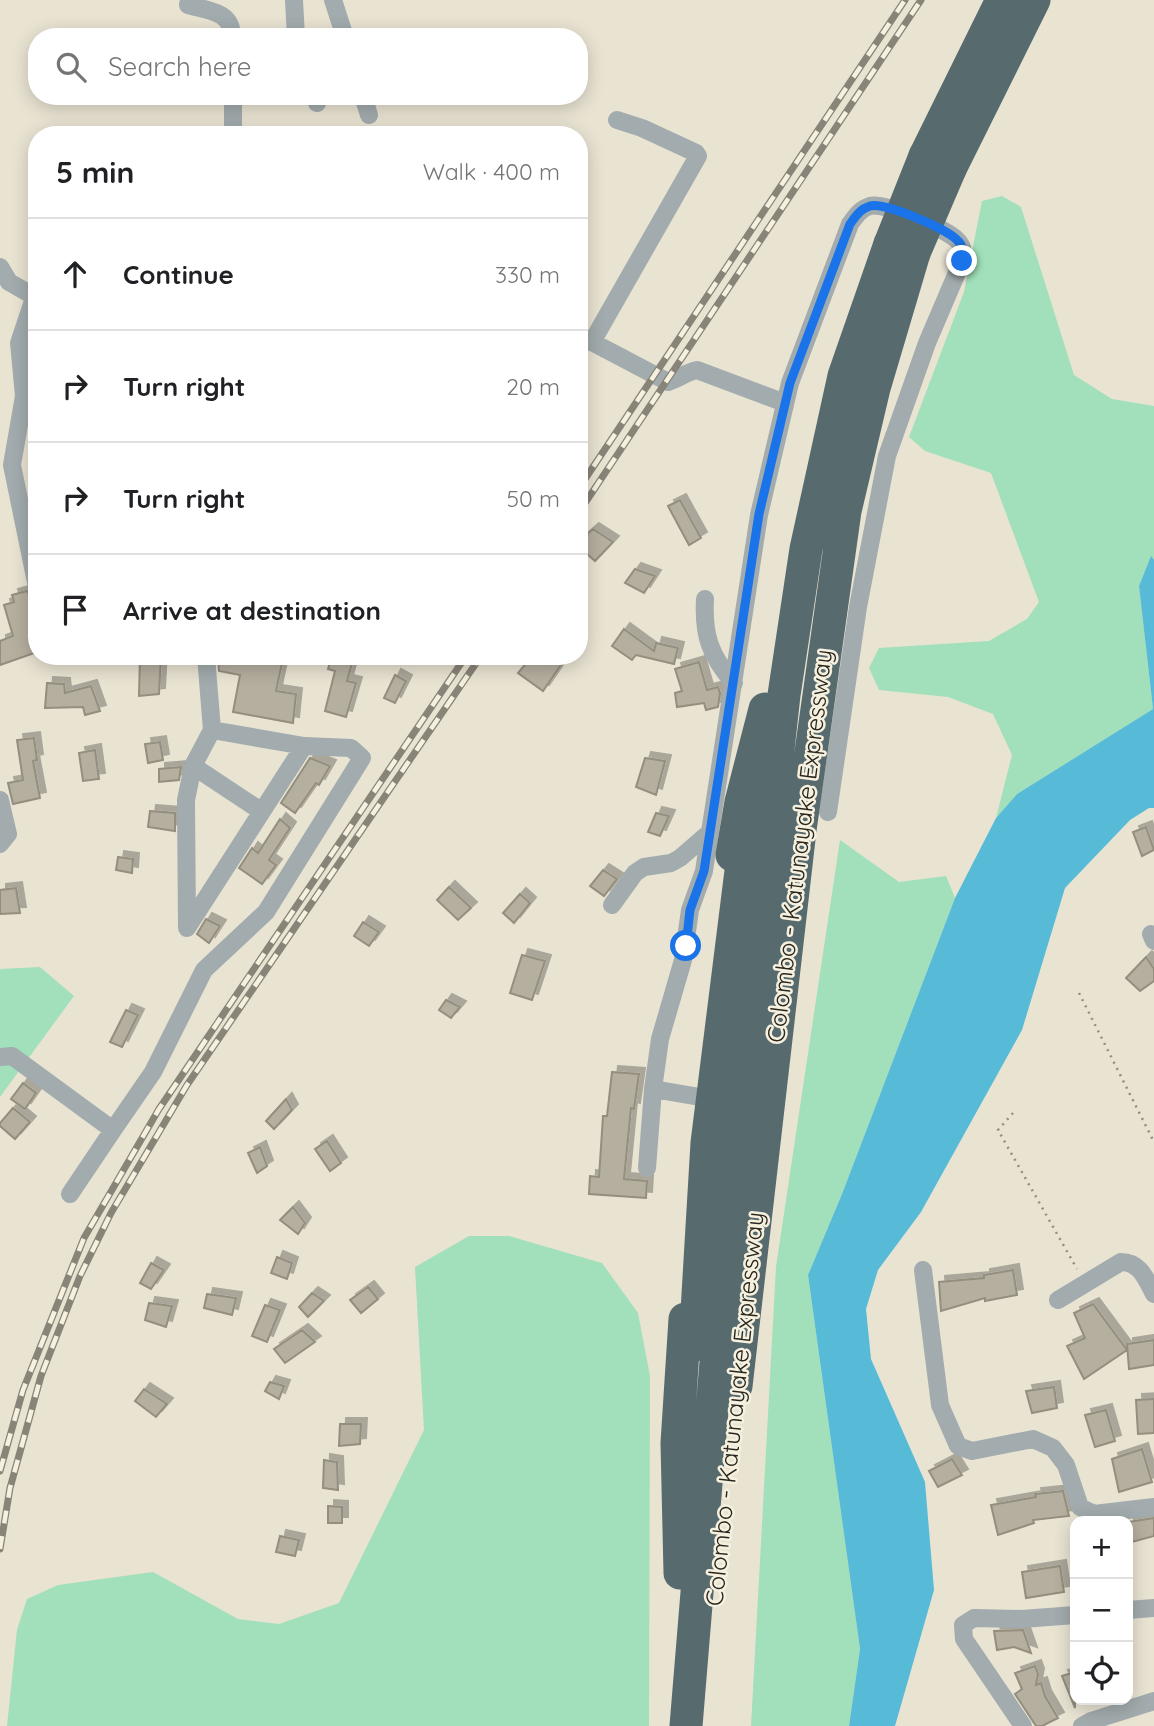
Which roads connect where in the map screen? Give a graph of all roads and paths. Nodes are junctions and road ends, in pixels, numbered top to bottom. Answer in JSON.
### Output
{"nodes":[{"id":1,"x":189,"y":0,"type":"edge"},
{"id":2,"x":295,"y":0,"type":"edge"},
{"id":3,"x":333,"y":0,"type":"edge"},
{"id":4,"x":1002,"y":0,"type":"edge"},
{"id":5,"x":1034,"y":0,"type":"edge"},
{"id":6,"x":232,"y":28,"type":"edge"},
{"id":7,"x":296,"y":28,"type":"edge"},
{"id":8,"x":342,"y":28,"type":"edge"},
{"id":9,"x":233,"y":105,"type":"edge"},
{"id":10,"x":366,"y":105,"type":"edge"},
{"id":11,"x":369,"y":115,"type":"dead end"},
{"id":12,"x":617,"y":120,"type":"dead end"},
{"id":13,"x":233,"y":126,"type":"edge"},
{"id":14,"x":938,"y":163,"type":"junction"},
{"id":15,"x":902,"y":249,"type":"junction"},
{"id":16,"x":0,"y":267,"type":"edge"},
{"id":17,"x":28,"y":294,"type":"edge"},
{"id":18,"x":28,"y":318,"type":"edge"},
{"id":19,"x":588,"y":338,"type":"edge"},
{"id":20,"x":588,"y":342,"type":"edge"},
{"id":21,"x":785,"y":403,"type":"junction"},
{"id":22,"x":28,"y":521,"type":"edge"},
{"id":23,"x":810,"y":535,"type":"junction"},
{"id":24,"x":705,"y":599,"type":"dead end"},
{"id":25,"x":207,"y":665,"type":"edge"},
{"id":26,"x":734,"y":683,"type":"junction"},
{"id":27,"x":771,"y":686,"type":"junction"},
{"id":28,"x":212,"y":730,"type":"junction"},
{"id":29,"x":304,"y":746,"type":"junction"},
{"id":30,"x":193,"y":766,"type":"junction"},
{"id":31,"x":0,"y":800,"type":"edge"},
{"id":32,"x":261,"y":811,"type":"junction"},
{"id":33,"x":828,"y":812,"type":"dead end"},
{"id":34,"x":709,"y":833,"type":"junction"},
{"id":35,"x":0,"y":844,"type":"edge"},
{"id":36,"x":612,"y":905,"type":"dead end"},
{"id":37,"x":1079,"y":993,"type":"dead end"},
{"id":38,"x":0,"y":1057,"type":"edge"},
{"id":39,"x":653,"y":1089,"type":"junction"},
{"id":40,"x":700,"y":1097,"type":"junction"},
{"id":41,"x":1013,"y":1113,"type":"dead end"},
{"id":42,"x":113,"y":1130,"type":"junction"},
{"id":43,"x":1154,"y":1142,"type":"edge"},
{"id":44,"x":647,"y":1168,"type":"dead end"},
{"id":45,"x":70,"y":1194,"type":"dead end"},
{"id":46,"x":923,"y":1270,"type":"dead end"},
{"id":47,"x":1085,"y":1284,"type":"junction"},
{"id":48,"x":1154,"y":1294,"type":"edge"},
{"id":49,"x":1058,"y":1300,"type":"dead end"},
{"id":50,"x":1154,"y":1507,"type":"edge"},
{"id":51,"x":1154,"y":1608,"type":"edge"},
{"id":52,"x":1133,"y":1610,"type":"edge"},
{"id":53,"x":681,"y":1614,"type":"junction"},
{"id":54,"x":1070,"y":1615,"type":"edge"},
{"id":55,"x":1154,"y":1701,"type":"edge"},
{"id":56,"x":684,"y":1716,"type":"edge"},
{"id":57,"x":1088,"y":1724,"type":"edge"},
{"id":58,"x":708,"y":1726,"type":"edge"},
{"id":59,"x":1023,"y":1726,"type":"edge"}],
"edges":[{"from":1,"to":6,"type":"street"},
{"from":2,"to":7,"type":"street"},
{"from":3,"to":8,"type":"street"},
{"from":4,"to":14,"type":"highway","name":"Colombo - Katunayake Expressway"},
{"from":5,"to":14,"type":"highway","name":"Colombo - Katunayake Expressway"},
{"from":9,"to":13,"type":"street"},
{"from":10,"to":11,"type":"street"},
{"from":12,"to":19,"type":"street"},
{"from":14,"to":15,"type":"highway","name":"Colombo - Katunayake Expressway","bridge":true},
{"from":15,"to":23,"type":"highway","name":"Colombo - Katunayake Expressway"},
{"from":15,"to":58,"type":"highway","name":"Colombo - Katunayake Expressway"},
{"from":16,"to":17,"type":"street"},
{"from":18,"to":22,"type":"street"},
{"from":20,"to":21,"type":"street"},
{"from":21,"to":26,"type":"street"},
{"from":21,"to":33,"type":"street"},
{"from":23,"to":27,"type":"highway"},
{"from":23,"to":56,"type":"highway","name":"Colombo - Katunayake Expressway"},
{"from":24,"to":26,"type":"street"},
{"from":25,"to":28,"type":"street"},
{"from":26,"to":34,"type":"street"},
{"from":27,"to":40,"type":"highway"},
{"from":27,"to":53,"type":"highway"},
{"from":28,"to":29,"type":"street"},
{"from":28,"to":30,"type":"street"},
{"from":29,"to":32,"type":"street"},
{"from":29,"to":42,"type":"street"},
{"from":30,"to":32,"type":"street"},
{"from":30,"to":32,"type":"street"},
{"from":31,"to":35,"type":"street"},
{"from":34,"to":36,"type":"street"},
{"from":34,"to":39,"type":"street"},
{"from":37,"to":43,"type":"path"},
{"from":38,"to":42,"type":"street"},
{"from":39,"to":40,"type":"street"},
{"from":39,"to":44,"type":"street"},
{"from":40,"to":53,"type":"highway"},
{"from":41,"to":47,"type":"path"},
{"from":42,"to":45,"type":"street"},
{"from":46,"to":50,"type":"street"},
{"from":47,"to":48,"type":"street"},
{"from":47,"to":49,"type":"street"},
{"from":51,"to":52,"type":"street"},
{"from":53,"to":56,"type":"highway"},
{"from":54,"to":59,"type":"street"},
{"from":55,"to":57,"type":"street"}]}
